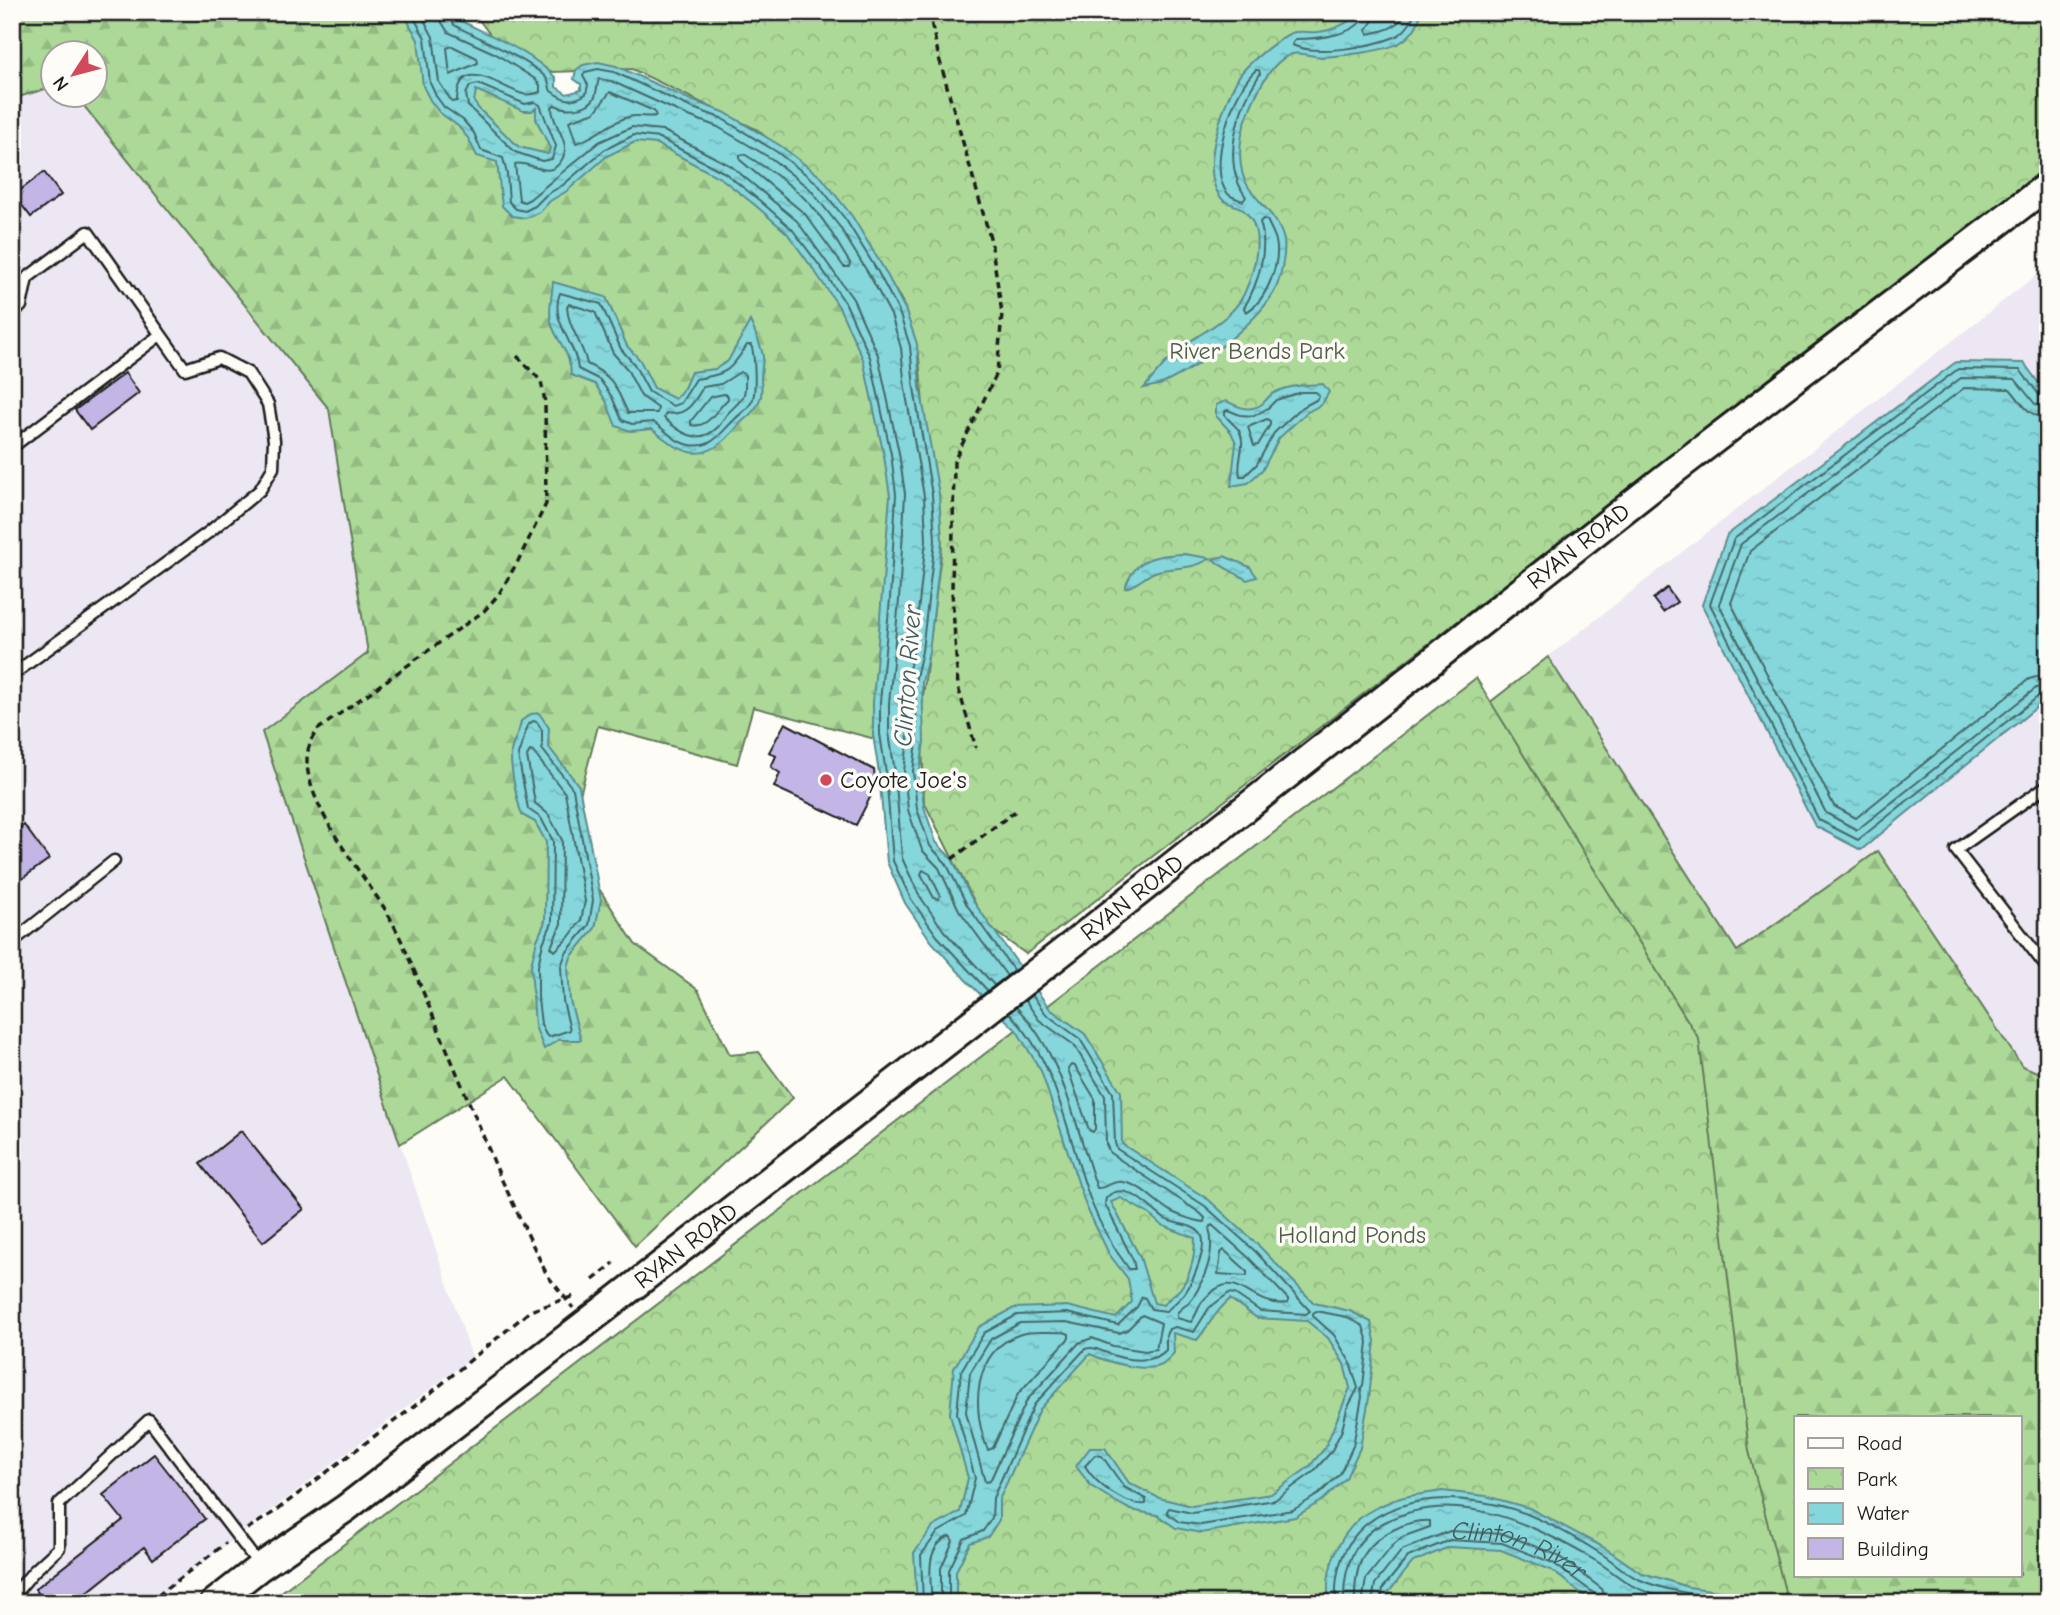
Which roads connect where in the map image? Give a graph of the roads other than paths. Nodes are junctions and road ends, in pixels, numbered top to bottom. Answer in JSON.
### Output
{"nodes":[{"id":1,"x":2048,"y":185,"type":"edge"},
{"id":2,"x":12,"y":312,"type":"edge"},
{"id":3,"x":160,"y":335,"type":"junction"},
{"id":4,"x":12,"y":447,"type":"edge"},
{"id":5,"x":12,"y":676,"type":"edge"},
{"id":6,"x":2048,"y":785,"type":"edge"},
{"id":7,"x":114,"y":861,"type":"dead end"},
{"id":8,"x":12,"y":942,"type":"edge"},
{"id":9,"x":2048,"y":969,"type":"edge"},
{"id":10,"x":260,"y":1567,"type":"junction"},
{"id":11,"x":12,"y":1597,"type":"edge"},
{"id":12,"x":214,"y":1603,"type":"edge"}],
"edges":[{"from":1,"to":10,"type":"street","name":"RYAN ROAD"},
{"from":2,"to":3,"type":"lane"},
{"from":3,"to":4,"type":"lane"},
{"from":3,"to":5,"type":"lane"},
{"from":6,"to":9,"type":"lane"},
{"from":7,"to":8,"type":"lane"},
{"from":10,"to":11,"type":"lane"},
{"from":10,"to":12,"type":"street","name":"RYAN ROAD"}]}
